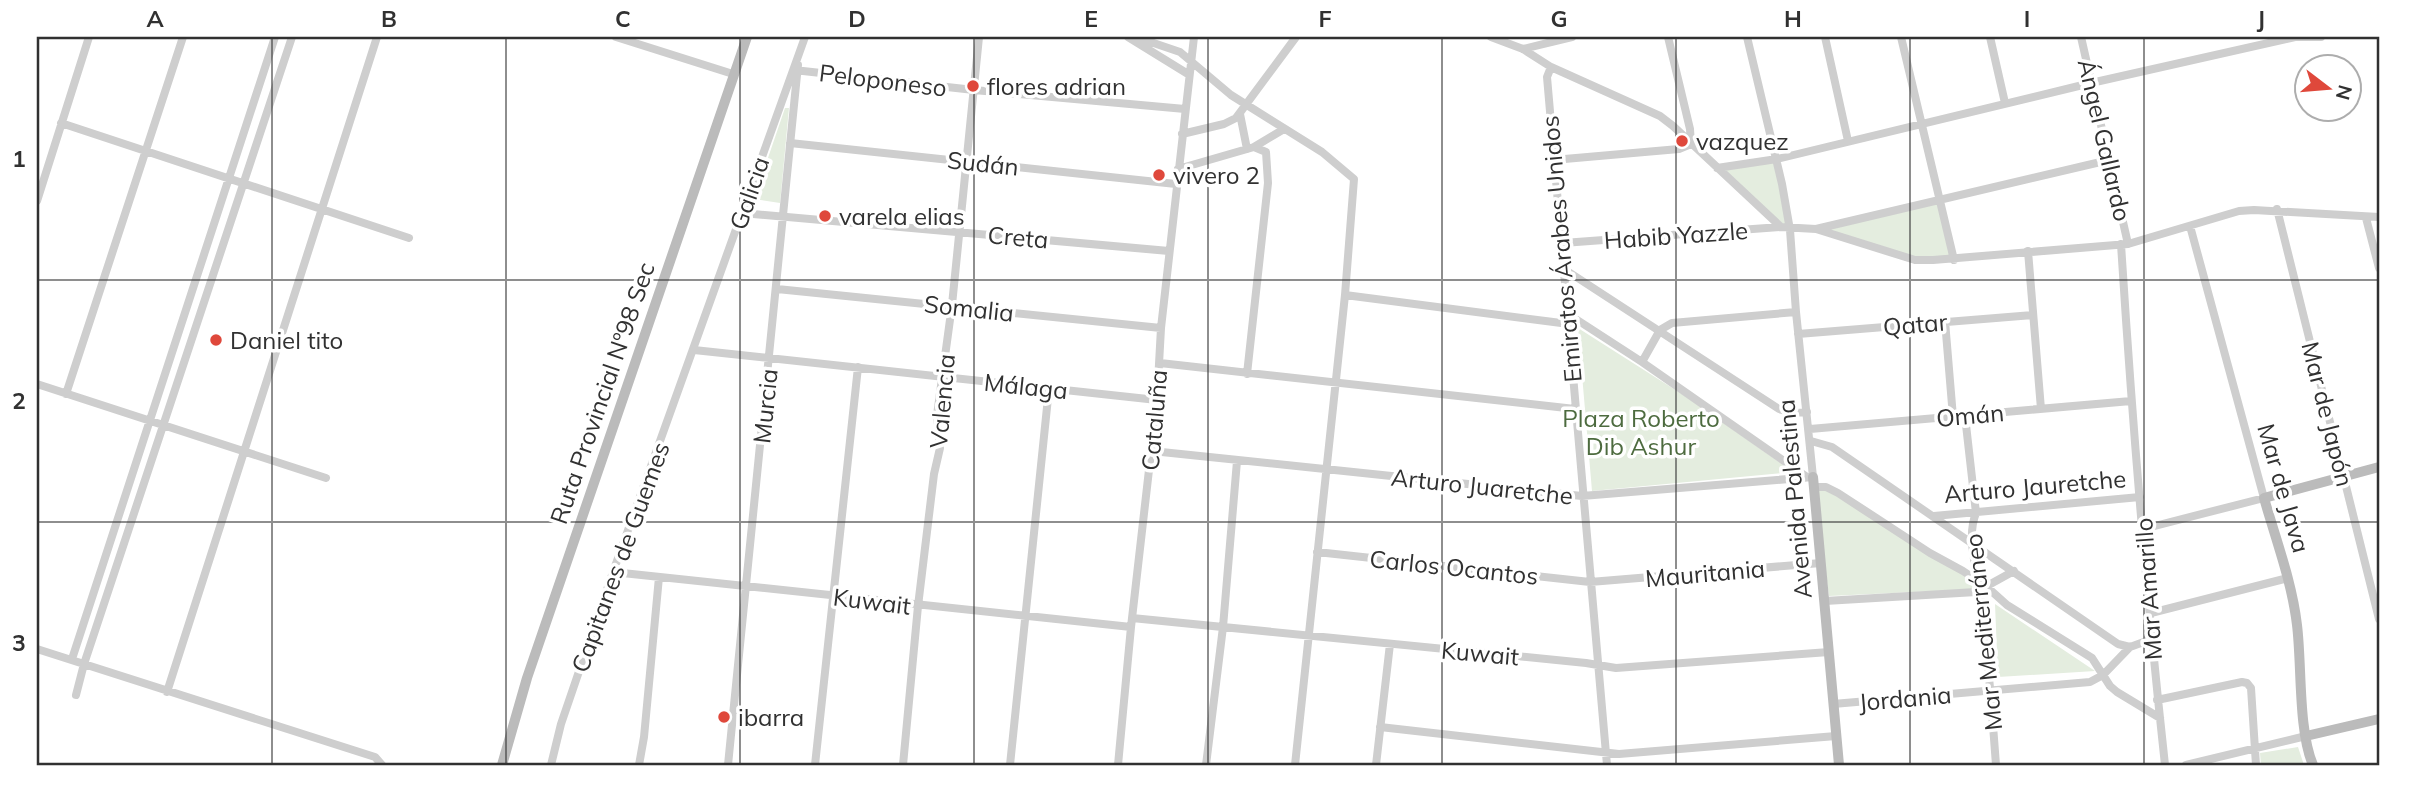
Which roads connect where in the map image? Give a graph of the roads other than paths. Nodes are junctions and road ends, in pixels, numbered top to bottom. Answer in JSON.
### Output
{"nodes":[{"id":1,"x":89,"y":37,"type":"edge"},
{"id":2,"x":183,"y":37,"type":"edge"},
{"id":3,"x":275,"y":37,"type":"edge"},
{"id":4,"x":292,"y":37,"type":"edge"},
{"id":5,"x":377,"y":37,"type":"edge"},
{"id":6,"x":616,"y":37,"type":"edge"},
{"id":7,"x":747,"y":37,"type":"edge"},
{"id":8,"x":805,"y":37,"type":"edge"},
{"id":9,"x":979,"y":37,"type":"edge"},
{"id":10,"x":1128,"y":37,"type":"edge"},
{"id":11,"x":1136,"y":37,"type":"edge"},
{"id":12,"x":1194,"y":37,"type":"edge"},
{"id":13,"x":1296,"y":37,"type":"edge"},
{"id":14,"x":1491,"y":37,"type":"edge"},
{"id":15,"x":1520,"y":37,"type":"edge"},
{"id":16,"x":1572,"y":37,"type":"edge"},
{"id":17,"x":1668,"y":37,"type":"edge"},
{"id":18,"x":1747,"y":37,"type":"edge"},
{"id":19,"x":1825,"y":37,"type":"edge"},
{"id":20,"x":1901,"y":37,"type":"edge"},
{"id":21,"x":1990,"y":37,"type":"edge"},
{"id":22,"x":2081,"y":37,"type":"edge"},
{"id":23,"x":2294,"y":37,"type":"edge"},
{"id":24,"x":2319,"y":37,"type":"edge"},
{"id":25,"x":1523,"y":49,"type":"junction"},
{"id":26,"x":1191,"y":61,"type":"junction"},
{"id":27,"x":1550,"y":67,"type":"junction"},
{"id":28,"x":794,"y":70,"type":"junction"},
{"id":29,"x":733,"y":74,"type":"junction"},
{"id":30,"x":1188,"y":75,"type":"junction"},
{"id":31,"x":2091,"y":83,"type":"junction"},
{"id":32,"x":974,"y":90,"type":"junction"},
{"id":33,"x":2006,"y":103,"type":"junction"},
{"id":34,"x":1245,"y":104,"type":"junction"},
{"id":35,"x":1185,"y":109,"type":"junction"},
{"id":36,"x":1240,"y":114,"type":"junction"},
{"id":37,"x":61,"y":123,"type":"junction"},
{"id":38,"x":1921,"y":125,"type":"junction"},
{"id":39,"x":1284,"y":129,"type":"junction"},
{"id":40,"x":1182,"y":134,"type":"junction"},
{"id":41,"x":1848,"y":141,"type":"junction"},
{"id":42,"x":790,"y":143,"type":"junction"},
{"id":43,"x":1691,"y":144,"type":"junction"},
{"id":44,"x":1250,"y":148,"type":"junction"},
{"id":45,"x":145,"y":151,"type":"junction"},
{"id":46,"x":1777,"y":159,"type":"junction"},
{"id":47,"x":1553,"y":160,"type":"junction"},
{"id":48,"x":2109,"y":160,"type":"junction"},
{"id":49,"x":967,"y":161,"type":"junction"},
{"id":50,"x":1717,"y":168,"type":"junction"},
{"id":51,"x":1178,"y":169,"type":"junction"},
{"id":52,"x":230,"y":179,"type":"junction"},
{"id":53,"x":243,"y":184,"type":"junction"},
{"id":54,"x":1176,"y":184,"type":"junction"},
{"id":55,"x":1938,"y":199,"type":"junction"},
{"id":56,"x":37,"y":201,"type":"edge"},
{"id":57,"x":2277,"y":209,"type":"junction"},
{"id":58,"x":322,"y":211,"type":"junction"},
{"id":59,"x":742,"y":213,"type":"junction"},
{"id":60,"x":783,"y":216,"type":"junction"},
{"id":61,"x":2379,"y":217,"type":"edge"},
{"id":62,"x":2366,"y":218,"type":"junction"},
{"id":63,"x":2190,"y":226,"type":"junction"},
{"id":64,"x":1786,"y":228,"type":"junction"},
{"id":65,"x":1816,"y":229,"type":"junction"},
{"id":66,"x":959,"y":232,"type":"junction"},
{"id":67,"x":409,"y":238,"type":"dead end"},
{"id":68,"x":1563,"y":243,"type":"junction"},
{"id":69,"x":2125,"y":244,"type":"junction"},
{"id":70,"x":1169,"y":251,"type":"junction"},
{"id":71,"x":2028,"y":251,"type":"junction"},
{"id":72,"x":1954,"y":260,"type":"junction"},
{"id":73,"x":2379,"y":268,"type":"edge"},
{"id":74,"x":1564,"y":269,"type":"junction"},
{"id":75,"x":777,"y":289,"type":"junction"},
{"id":76,"x":1345,"y":295,"type":"junction"},
{"id":77,"x":952,"y":306,"type":"junction"},
{"id":78,"x":1796,"y":312,"type":"junction"},
{"id":79,"x":1568,"y":314,"type":"junction"},
{"id":80,"x":2033,"y":315,"type":"junction"},
{"id":81,"x":1945,"y":321,"type":"junction"},
{"id":82,"x":1569,"y":324,"type":"junction"},
{"id":83,"x":1160,"y":328,"type":"junction"},
{"id":84,"x":1660,"y":330,"type":"junction"},
{"id":85,"x":1798,"y":334,"type":"junction"},
{"id":86,"x":694,"y":350,"type":"junction"},
{"id":87,"x":771,"y":359,"type":"junction"},
{"id":88,"x":1642,"y":362,"type":"junction"},
{"id":89,"x":1160,"y":363,"type":"junction"},
{"id":90,"x":858,"y":367,"type":"junction"},
{"id":91,"x":1247,"y":374,"type":"junction"},
{"id":92,"x":944,"y":377,"type":"junction"},
{"id":93,"x":1336,"y":382,"type":"junction"},
{"id":94,"x":37,"y":384,"type":"edge"},
{"id":95,"x":1049,"y":388,"type":"junction"},
{"id":96,"x":66,"y":394,"type":"junction"},
{"id":97,"x":1157,"y":400,"type":"junction"},
{"id":98,"x":2131,"y":401,"type":"junction"},
{"id":99,"x":1575,"y":408,"type":"junction"},
{"id":100,"x":2041,"y":410,"type":"junction"},
{"id":101,"x":1807,"y":412,"type":"junction"},
{"id":102,"x":1953,"y":416,"type":"junction"},
{"id":103,"x":1965,"y":416,"type":"junction"},
{"id":104,"x":149,"y":422,"type":"junction"},
{"id":105,"x":163,"y":426,"type":"junction"},
{"id":106,"x":1810,"y":429,"type":"junction"},
{"id":107,"x":1811,"y":441,"type":"junction"},
{"id":108,"x":244,"y":451,"type":"junction"},
{"id":109,"x":1152,"y":451,"type":"junction"},
{"id":110,"x":1237,"y":461,"type":"junction"},
{"id":111,"x":2379,"y":467,"type":"edge"},
{"id":112,"x":1326,"y":470,"type":"junction"},
{"id":113,"x":2344,"y":477,"type":"junction"},
{"id":114,"x":326,"y":478,"type":"dead end"},
{"id":115,"x":1811,"y":480,"type":"junction"},
{"id":116,"x":1582,"y":496,"type":"junction"},
{"id":117,"x":2140,"y":497,"type":"junction"},
{"id":118,"x":2264,"y":498,"type":"junction"},
{"id":119,"x":1976,"y":513,"type":"junction"},
{"id":120,"x":1934,"y":516,"type":"junction"},
{"id":121,"x":2143,"y":530,"type":"junction"},
{"id":122,"x":1973,"y":542,"type":"junction"},
{"id":123,"x":1317,"y":552,"type":"junction"},
{"id":124,"x":1821,"y":563,"type":"junction"},
{"id":125,"x":2014,"y":570,"type":"junction"},
{"id":126,"x":613,"y":572,"type":"junction"},
{"id":127,"x":659,"y":578,"type":"junction"},
{"id":128,"x":2288,"y":578,"type":"junction"},
{"id":129,"x":1979,"y":581,"type":"junction"},
{"id":130,"x":1590,"y":582,"type":"junction"},
{"id":131,"x":746,"y":588,"type":"junction"},
{"id":132,"x":1983,"y":589,"type":"junction"},
{"id":133,"x":833,"y":596,"type":"junction"},
{"id":134,"x":1825,"y":601,"type":"junction"},
{"id":135,"x":918,"y":606,"type":"junction"},
{"id":136,"x":2151,"y":613,"type":"junction"},
{"id":137,"x":1025,"y":617,"type":"junction"},
{"id":138,"x":2379,"y":619,"type":"edge"},
{"id":139,"x":1131,"y":623,"type":"junction"},
{"id":140,"x":1223,"y":627,"type":"junction"},
{"id":141,"x":1310,"y":635,"type":"junction"},
{"id":142,"x":2152,"y":639,"type":"junction"},
{"id":143,"x":1390,"y":644,"type":"junction"},
{"id":144,"x":2130,"y":647,"type":"junction"},
{"id":145,"x":37,"y":649,"type":"edge"},
{"id":146,"x":1829,"y":652,"type":"junction"},
{"id":147,"x":72,"y":659,"type":"junction"},
{"id":148,"x":84,"y":664,"type":"junction"},
{"id":149,"x":1599,"y":666,"type":"junction"},
{"id":150,"x":2103,"y":675,"type":"junction"},
{"id":151,"x":1990,"y":690,"type":"junction"},
{"id":152,"x":167,"y":692,"type":"junction"},
{"id":153,"x":76,"y":695,"type":"dead end"},
{"id":154,"x":2157,"y":700,"type":"junction"},
{"id":155,"x":1833,"y":704,"type":"junction"},
{"id":156,"x":2160,"y":718,"type":"junction"},
{"id":157,"x":2379,"y":719,"type":"edge"},
{"id":158,"x":1380,"y":727,"type":"junction"},
{"id":159,"x":1836,"y":736,"type":"junction"},
{"id":160,"x":2306,"y":736,"type":"junction"},
{"id":161,"x":2254,"y":747,"type":"junction"},
{"id":162,"x":1606,"y":752,"type":"junction"},
{"id":163,"x":382,"y":765,"type":"edge"},
{"id":164,"x":502,"y":765,"type":"edge"},
{"id":165,"x":551,"y":765,"type":"edge"},
{"id":166,"x":639,"y":765,"type":"edge"},
{"id":167,"x":728,"y":765,"type":"edge"},
{"id":168,"x":815,"y":765,"type":"edge"},
{"id":169,"x":903,"y":765,"type":"edge"},
{"id":170,"x":1010,"y":765,"type":"edge"},
{"id":171,"x":1118,"y":765,"type":"edge"},
{"id":172,"x":1206,"y":765,"type":"edge"},
{"id":173,"x":1295,"y":765,"type":"edge"},
{"id":174,"x":1376,"y":765,"type":"edge"},
{"id":175,"x":1607,"y":765,"type":"edge"},
{"id":176,"x":1839,"y":765,"type":"edge"},
{"id":177,"x":1996,"y":765,"type":"edge"},
{"id":178,"x":2165,"y":765,"type":"edge"},
{"id":179,"x":2186,"y":765,"type":"edge"},
{"id":180,"x":2256,"y":765,"type":"edge"},
{"id":181,"x":2313,"y":765,"type":"edge"}],
"edges":[{"from":1,"to":37,"type":"street"},
{"from":2,"to":45,"type":"street"},
{"from":3,"to":52,"type":"street"},
{"from":4,"to":53,"type":"street"},
{"from":5,"to":58,"type":"street"},
{"from":6,"to":29,"type":"street"},
{"from":7,"to":29,"type":"street","name":"Ruta Provincial Nº98 Sec"},
{"from":8,"to":28,"type":"street","name":"Galicia"},
{"from":9,"to":32,"type":"street","name":"Valencia"},
{"from":10,"to":30,"type":"street"},
{"from":11,"to":26,"type":"street"},
{"from":12,"to":26,"type":"street","name":"Cataluña"},
{"from":13,"to":34,"type":"street"},
{"from":14,"to":25,"type":"street"},
{"from":15,"to":25,"type":"street"},
{"from":16,"to":25,"type":"street"},
{"from":17,"to":43,"type":"street"},
{"from":18,"to":46,"type":"street","name":"Avenida Palestina"},
{"from":19,"to":41,"type":"street"},
{"from":20,"to":38,"type":"street"},
{"from":21,"to":33,"type":"street"},
{"from":22,"to":31,"type":"street","name":"Ángel Gallardo"},
{"from":23,"to":24,"type":"street"},
{"from":23,"to":31,"type":"street"},
{"from":25,"to":27,"type":"street"},
{"from":26,"to":30,"type":"street","name":"Cataluña"},
{"from":26,"to":34,"type":"street"},
{"from":27,"to":43,"type":"street"},
{"from":27,"to":47,"type":"street","name":"Emiratos Árabes Unidos"},
{"from":28,"to":32,"type":"street","name":"Peloponeso"},
{"from":28,"to":42,"type":"street","name":"Murcia"},
{"from":28,"to":59,"type":"street","name":"Galicia"},
{"from":29,"to":164,"type":"street","name":"Ruta Provincial Nº98 Sec"},
{"from":30,"to":35,"type":"street","name":"Cataluña"},
{"from":31,"to":33,"type":"street"},
{"from":31,"to":48,"type":"street","name":"Ángel Gallardo"},
{"from":32,"to":35,"type":"street","name":"Peloponeso"},
{"from":32,"to":49,"type":"street","name":"Valencia"},
{"from":33,"to":38,"type":"street"},
{"from":34,"to":36,"type":"street"},
{"from":34,"to":39,"type":"street"},
{"from":35,"to":40,"type":"street","name":"Cataluña"},
{"from":36,"to":40,"type":"street"},
{"from":36,"to":44,"type":"street"},
{"from":37,"to":45,"type":"street"},
{"from":37,"to":56,"type":"street"},
{"from":38,"to":41,"type":"street"},
{"from":38,"to":55,"type":"street"},
{"from":39,"to":44,"type":"street"},
{"from":39,"to":76,"type":"street"},
{"from":40,"to":51,"type":"street","name":"Cataluña"},
{"from":41,"to":46,"type":"street"},
{"from":42,"to":49,"type":"street","name":"Sudán"},
{"from":42,"to":60,"type":"street","name":"Murcia"},
{"from":43,"to":47,"type":"street"},
{"from":43,"to":50,"type":"street"},
{"from":44,"to":51,"type":"street"},
{"from":44,"to":91,"type":"street"},
{"from":45,"to":52,"type":"street"},
{"from":45,"to":96,"type":"street"},
{"from":46,"to":50,"type":"street"},
{"from":46,"to":64,"type":"street","name":"Avenida Palestina"},
{"from":47,"to":68,"type":"street","name":"Emiratos Árabes Unidos"},
{"from":48,"to":55,"type":"street"},
{"from":48,"to":69,"type":"street","name":"Ángel Gallardo"},
{"from":49,"to":54,"type":"street","name":"Sudán"},
{"from":49,"to":66,"type":"street","name":"Valencia"},
{"from":50,"to":64,"type":"street"},
{"from":51,"to":54,"type":"street","name":"Cataluña"},
{"from":52,"to":53,"type":"street"},
{"from":52,"to":104,"type":"street"},
{"from":53,"to":58,"type":"street"},
{"from":53,"to":105,"type":"street"},
{"from":54,"to":70,"type":"street","name":"Cataluña"},
{"from":55,"to":65,"type":"street"},
{"from":55,"to":72,"type":"street"},
{"from":57,"to":62,"type":"street"},
{"from":57,"to":63,"type":"street"},
{"from":57,"to":113,"type":"street","name":"Mar de Japón"},
{"from":58,"to":67,"type":"street"},
{"from":58,"to":108,"type":"street"},
{"from":59,"to":60,"type":"street","name":"Creta"},
{"from":59,"to":86,"type":"street","name":"Galicia"},
{"from":60,"to":66,"type":"street","name":"Creta"},
{"from":60,"to":75,"type":"street","name":"Murcia"},
{"from":61,"to":62,"type":"street"},
{"from":62,"to":73,"type":"street"},
{"from":63,"to":69,"type":"street"},
{"from":63,"to":118,"type":"street","name":"Mar de Java"},
{"from":64,"to":65,"type":"street","name":"Habib Yazzle"},
{"from":64,"to":68,"type":"street","name":"Habib Yazzle"},
{"from":64,"to":78,"type":"street","name":"Avenida Palestina"},
{"from":65,"to":72,"type":"street"},
{"from":66,"to":70,"type":"street","name":"Creta"},
{"from":66,"to":77,"type":"street","name":"Valencia"},
{"from":68,"to":74,"type":"street","name":"Emiratos Árabes Unidos"},
{"from":69,"to":71,"type":"street"},
{"from":69,"to":98,"type":"street","name":"Mar Amarillo"},
{"from":70,"to":83,"type":"street","name":"Cataluña"},
{"from":71,"to":72,"type":"street"},
{"from":71,"to":80,"type":"street"},
{"from":74,"to":79,"type":"street","name":"Emiratos Árabes Unidos"},
{"from":74,"to":84,"type":"street"},
{"from":75,"to":77,"type":"street","name":"Somalia"},
{"from":75,"to":87,"type":"street","name":"Murcia"},
{"from":76,"to":82,"type":"street"},
{"from":76,"to":93,"type":"street"},
{"from":77,"to":83,"type":"street","name":"Somalia"},
{"from":77,"to":92,"type":"street","name":"Valencia"},
{"from":78,"to":84,"type":"street"},
{"from":78,"to":85,"type":"street","name":"Avenida Palestina"},
{"from":79,"to":82,"type":"street","name":"Emiratos Árabes Unidos"},
{"from":79,"to":88,"type":"street"},
{"from":80,"to":81,"type":"street","name":"Qatar"},
{"from":80,"to":100,"type":"street"},
{"from":81,"to":85,"type":"street","name":"Qatar"},
{"from":81,"to":102,"type":"street"},
{"from":82,"to":99,"type":"street","name":"Emiratos Árabes Unidos"},
{"from":83,"to":89,"type":"street","name":"Cataluña"},
{"from":84,"to":88,"type":"street"},
{"from":84,"to":101,"type":"street"},
{"from":85,"to":101,"type":"street","name":"Avenida Palestina"},
{"from":86,"to":87,"type":"street","name":"Málaga"},
{"from":86,"to":126,"type":"street","name":"Capitanes de Guemes"},
{"from":87,"to":90,"type":"street","name":"Málaga"},
{"from":87,"to":131,"type":"street","name":"Murcia"},
{"from":88,"to":115,"type":"street"},
{"from":89,"to":91,"type":"street"},
{"from":89,"to":97,"type":"street","name":"Cataluña"},
{"from":90,"to":92,"type":"street","name":"Málaga"},
{"from":90,"to":133,"type":"street"},
{"from":91,"to":93,"type":"street"},
{"from":92,"to":95,"type":"street","name":"Málaga"},
{"from":92,"to":135,"type":"street","name":"Valencia"},
{"from":93,"to":99,"type":"street"},
{"from":93,"to":112,"type":"street"},
{"from":94,"to":96,"type":"street"},
{"from":95,"to":97,"type":"street","name":"Málaga"},
{"from":95,"to":137,"type":"street"},
{"from":96,"to":104,"type":"street"},
{"from":97,"to":109,"type":"street","name":"Cataluña"},
{"from":98,"to":100,"type":"street","name":"Omán"},
{"from":98,"to":117,"type":"street","name":"Mar Amarillo"},
{"from":99,"to":116,"type":"street","name":"Emiratos Árabes Unidos"},
{"from":100,"to":103,"type":"street","name":"Omán"},
{"from":101,"to":106,"type":"street","name":"Avenida Palestina"},
{"from":102,"to":103,"type":"street","name":"Omán"},
{"from":102,"to":106,"type":"street","name":"Omán"},
{"from":103,"to":119,"type":"street","name":"Mar Mediterráneo"},
{"from":104,"to":105,"type":"street"},
{"from":104,"to":147,"type":"street"},
{"from":105,"to":108,"type":"street"},
{"from":105,"to":148,"type":"street"},
{"from":106,"to":107,"type":"street","name":"Avenida Palestina"},
{"from":107,"to":115,"type":"street","name":"Avenida Palestina"},
{"from":107,"to":120,"type":"street"},
{"from":108,"to":114,"type":"street"},
{"from":108,"to":152,"type":"street"},
{"from":109,"to":110,"type":"street","name":"Arturo Juaretche"},
{"from":109,"to":139,"type":"street","name":"Cataluña"},
{"from":110,"to":112,"type":"street","name":"Arturo Juaretche"},
{"from":110,"to":140,"type":"street"},
{"from":111,"to":113,"type":"street"},
{"from":112,"to":116,"type":"street","name":"Arturo Juaretche"},
{"from":112,"to":123,"type":"street"},
{"from":113,"to":118,"type":"street"},
{"from":113,"to":138,"type":"street","name":"Mar de Japón"},
{"from":115,"to":116,"type":"street","name":"Arturo Juaretche"},
{"from":115,"to":124,"type":"street","name":"Avenida Palestina"},
{"from":115,"to":129,"type":"street"},
{"from":116,"to":130,"type":"street","name":"Emiratos Árabes Unidos"},
{"from":117,"to":119,"type":"street","name":"Arturo Jauretche"},
{"from":117,"to":121,"type":"street","name":"Mar Amarillo"},
{"from":118,"to":121,"type":"street"},
{"from":118,"to":128,"type":"street","name":"Mar de Java"},
{"from":119,"to":120,"type":"street","name":"Arturo Jauretche"},
{"from":119,"to":122,"type":"street","name":"Mar Mediterráneo"},
{"from":120,"to":122,"type":"street"},
{"from":121,"to":136,"type":"street","name":"Mar Amarillo"},
{"from":122,"to":125,"type":"street"},
{"from":122,"to":129,"type":"street","name":"Mar Mediterráneo"},
{"from":123,"to":130,"type":"street","name":"Carlos Ocantos"},
{"from":123,"to":141,"type":"street"},
{"from":124,"to":130,"type":"street","name":"Mauritania"},
{"from":124,"to":134,"type":"street","name":"Avenida Palestina"},
{"from":125,"to":132,"type":"street"},
{"from":125,"to":144,"type":"street"},
{"from":126,"to":127,"type":"street","name":"Kuwait"},
{"from":126,"to":165,"type":"street","name":"Capitanes de Guemes"},
{"from":127,"to":131,"type":"street","name":"Kuwait"},
{"from":127,"to":166,"type":"street"},
{"from":128,"to":136,"type":"street"},
{"from":128,"to":160,"type":"street","name":"Mar de Java"},
{"from":129,"to":132,"type":"street"},
{"from":130,"to":149,"type":"street","name":"Emiratos Árabes Unidos"},
{"from":131,"to":133,"type":"street","name":"Kuwait"},
{"from":131,"to":167,"type":"street","name":"Murcia"},
{"from":132,"to":134,"type":"street"},
{"from":132,"to":150,"type":"street"},
{"from":132,"to":151,"type":"street","name":"Mar Mediterráneo"},
{"from":133,"to":135,"type":"street","name":"Kuwait"},
{"from":133,"to":168,"type":"street"},
{"from":134,"to":146,"type":"street","name":"Avenida Palestina"},
{"from":135,"to":137,"type":"street","name":"Kuwait"},
{"from":135,"to":169,"type":"street","name":"Valencia"},
{"from":136,"to":142,"type":"street","name":"Mar Amarillo"},
{"from":137,"to":139,"type":"street","name":"Kuwait"},
{"from":137,"to":170,"type":"street"},
{"from":139,"to":140,"type":"street","name":"Kuwait"},
{"from":139,"to":171,"type":"street","name":"Cataluña"},
{"from":140,"to":141,"type":"street","name":"Kuwait"},
{"from":140,"to":172,"type":"street"},
{"from":141,"to":143,"type":"street","name":"Kuwait"},
{"from":141,"to":173,"type":"street"},
{"from":142,"to":144,"type":"street"},
{"from":142,"to":154,"type":"street","name":"Mar Amarillo"},
{"from":143,"to":149,"type":"street","name":"Kuwait"},
{"from":143,"to":158,"type":"street"},
{"from":144,"to":150,"type":"street"},
{"from":145,"to":147,"type":"street"},
{"from":146,"to":149,"type":"street","name":"Kuwait"},
{"from":146,"to":155,"type":"street","name":"Avenida Palestina"},
{"from":147,"to":148,"type":"street"},
{"from":148,"to":152,"type":"street"},
{"from":148,"to":153,"type":"street"},
{"from":149,"to":162,"type":"street","name":"Emiratos Árabes Unidos"},
{"from":150,"to":151,"type":"street","name":"Jordania"},
{"from":150,"to":156,"type":"street"},
{"from":151,"to":155,"type":"street","name":"Jordania"},
{"from":151,"to":177,"type":"street","name":"Mar Mediterráneo"},
{"from":152,"to":163,"type":"street"},
{"from":154,"to":156,"type":"street","name":"Mar Amarillo"},
{"from":154,"to":161,"type":"street"},
{"from":155,"to":159,"type":"street","name":"Avenida Palestina"},
{"from":156,"to":178,"type":"street","name":"Mar Amarillo"},
{"from":157,"to":160,"type":"street"},
{"from":158,"to":162,"type":"street","name":"Jordania"},
{"from":158,"to":174,"type":"street"},
{"from":159,"to":162,"type":"street","name":"Jordania"},
{"from":159,"to":176,"type":"street","name":"Avenida Palestina"},
{"from":160,"to":161,"type":"street"},
{"from":160,"to":181,"type":"street","name":"Mar de Java"},
{"from":161,"to":179,"type":"street"},
{"from":161,"to":180,"type":"street"},
{"from":162,"to":175,"type":"street","name":"Emiratos Árabes Unidos"}]}
